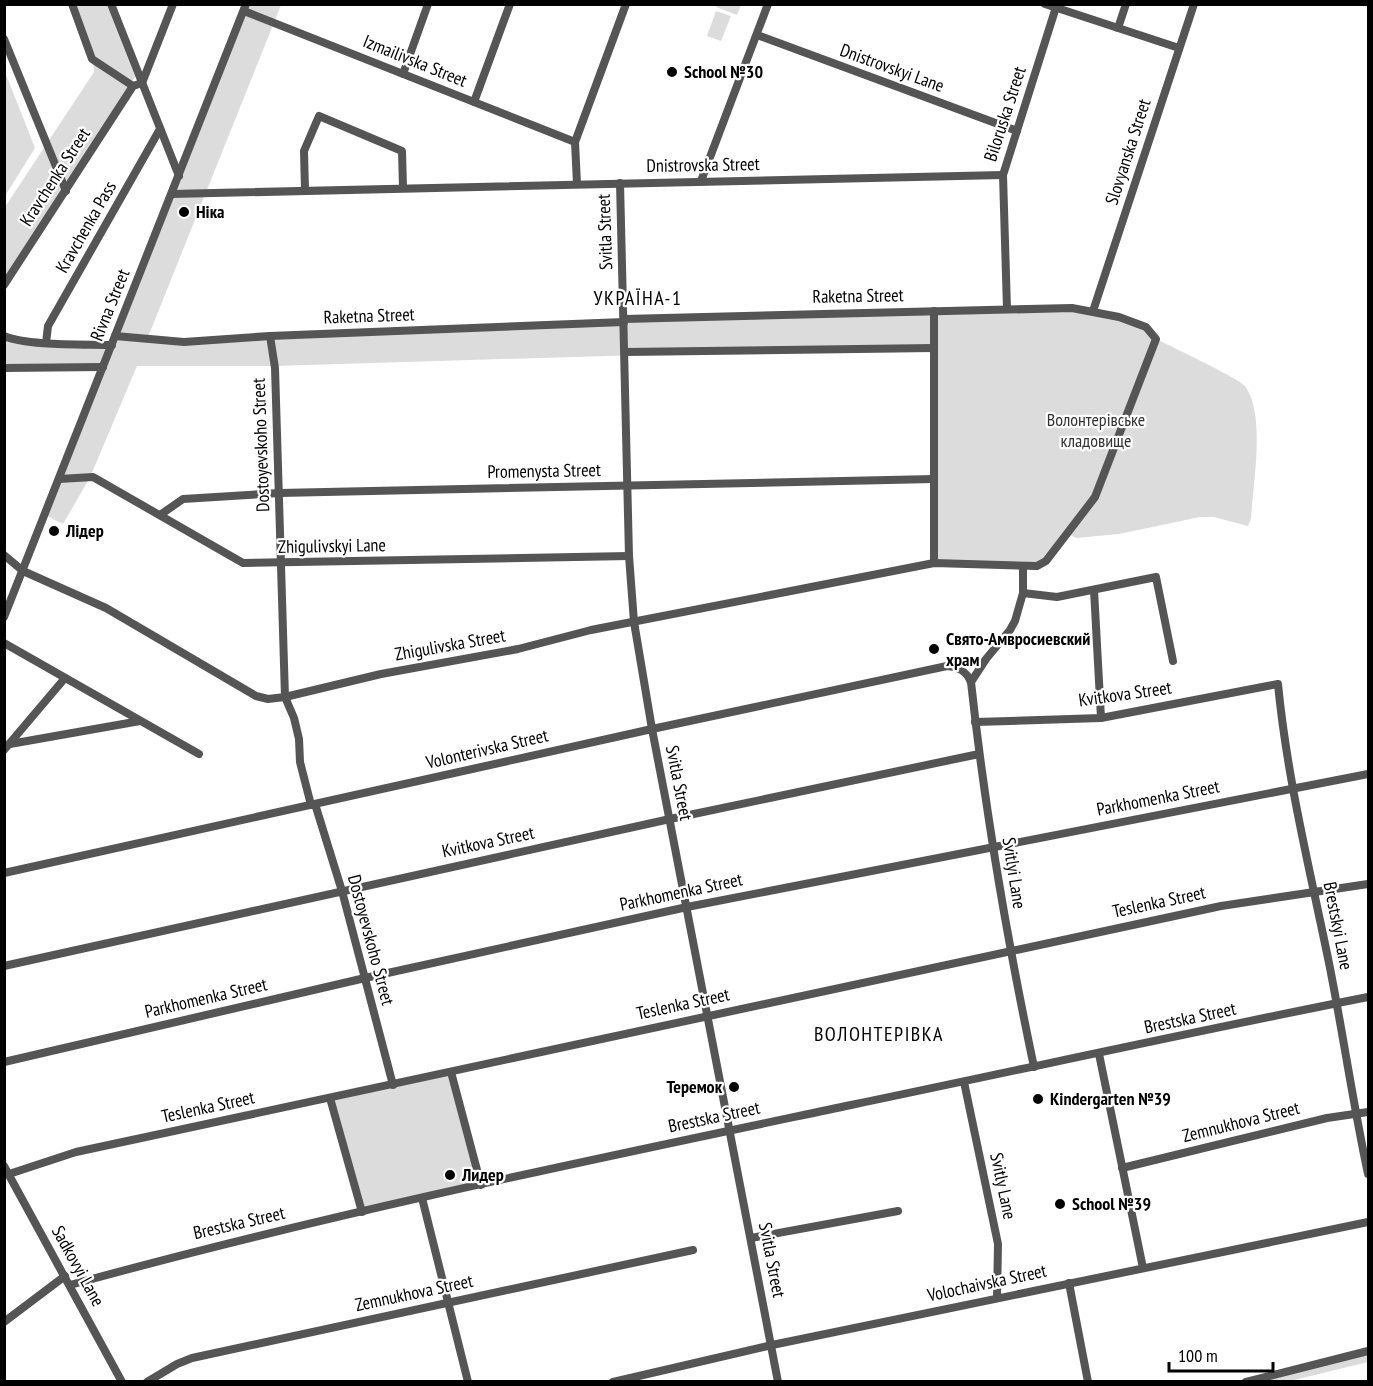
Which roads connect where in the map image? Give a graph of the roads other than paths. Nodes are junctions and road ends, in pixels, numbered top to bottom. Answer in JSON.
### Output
{"nodes":[{"id":1,"x":72,"y":4,"type":"edge"},
{"id":2,"x":111,"y":4,"type":"edge"},
{"id":3,"x":172,"y":4,"type":"edge"},
{"id":4,"x":428,"y":4,"type":"edge"},
{"id":5,"x":510,"y":4,"type":"edge"},
{"id":6,"x":626,"y":4,"type":"edge"},
{"id":7,"x":768,"y":4,"type":"edge"},
{"id":8,"x":1045,"y":4,"type":"edge"},
{"id":9,"x":1126,"y":4,"type":"edge"},
{"id":10,"x":1194,"y":4,"type":"edge"},
{"id":11,"x":1057,"y":7,"type":"edge"},
{"id":12,"x":245,"y":8,"type":"edge"},
{"id":13,"x":1118,"y":28,"type":"junction"},
{"id":14,"x":757,"y":35,"type":"junction"},
{"id":15,"x":4,"y":39,"type":"edge"},
{"id":16,"x":1179,"y":48,"type":"junction"},
{"id":17,"x":403,"y":74,"type":"junction"},
{"id":18,"x":137,"y":84,"type":"junction"},
{"id":19,"x":474,"y":102,"type":"junction"},
{"id":20,"x":160,"y":129,"type":"junction"},
{"id":21,"x":1017,"y":131,"type":"junction"},
{"id":22,"x":575,"y":142,"type":"junction"},
{"id":23,"x":1003,"y":175,"type":"junction"},
{"id":24,"x":179,"y":176,"type":"junction"},
{"id":25,"x":701,"y":181,"type":"junction"},
{"id":26,"x":620,"y":183,"type":"junction"},
{"id":27,"x":576,"y":184,"type":"junction"},
{"id":28,"x":403,"y":188,"type":"junction"},
{"id":29,"x":305,"y":190,"type":"junction"},
{"id":30,"x":66,"y":191,"type":"junction"},
{"id":31,"x":172,"y":194,"type":"junction"},
{"id":32,"x":4,"y":285,"type":"edge"},
{"id":33,"x":1007,"y":309,"type":"junction"},
{"id":34,"x":934,"y":311,"type":"junction"},
{"id":35,"x":1093,"y":311,"type":"junction"},
{"id":36,"x":624,"y":320,"type":"junction"},
{"id":37,"x":4,"y":336,"type":"edge"},
{"id":38,"x":116,"y":336,"type":"junction"},
{"id":39,"x":270,"y":336,"type":"junction"},
{"id":40,"x":46,"y":343,"type":"junction"},
{"id":41,"x":112,"y":345,"type":"junction"},
{"id":42,"x":934,"y":348,"type":"junction"},
{"id":43,"x":625,"y":352,"type":"junction"},
{"id":44,"x":103,"y":367,"type":"junction"},
{"id":45,"x":4,"y":368,"type":"edge"},
{"id":46,"x":59,"y":479,"type":"junction"},
{"id":47,"x":934,"y":479,"type":"junction"},
{"id":48,"x":628,"y":486,"type":"junction"},
{"id":49,"x":279,"y":493,"type":"junction"},
{"id":50,"x":160,"y":515,"type":"junction"},
{"id":51,"x":4,"y":555,"type":"edge"},
{"id":52,"x":629,"y":556,"type":"junction"},
{"id":53,"x":934,"y":563,"type":"junction"},
{"id":54,"x":281,"y":564,"type":"junction"},
{"id":55,"x":1023,"y":566,"type":"junction"},
{"id":56,"x":23,"y":571,"type":"junction"},
{"id":57,"x":1094,"y":590,"type":"junction"},
{"id":58,"x":1023,"y":593,"type":"junction"},
{"id":59,"x":4,"y":617,"type":"edge"},
{"id":60,"x":634,"y":622,"type":"junction"},
{"id":61,"x":4,"y":643,"type":"edge"},
{"id":62,"x":1173,"y":662,"type":"dead end"},
{"id":63,"x":65,"y":678,"type":"junction"},
{"id":64,"x":971,"y":682,"type":"junction"},
{"id":65,"x":1278,"y":684,"type":"joint"},
{"id":66,"x":285,"y":697,"type":"junction"},
{"id":67,"x":1101,"y":718,"type":"junction"},
{"id":68,"x":140,"y":721,"type":"junction"},
{"id":69,"x":975,"y":722,"type":"junction"},
{"id":70,"x":652,"y":729,"type":"junction"},
{"id":71,"x":7,"y":747,"type":"edge"},
{"id":72,"x":200,"y":754,"type":"dead end"},
{"id":73,"x":979,"y":754,"type":"junction"},
{"id":74,"x":1368,"y":774,"type":"edge"},
{"id":75,"x":1293,"y":788,"type":"junction"},
{"id":76,"x":313,"y":804,"type":"junction"},
{"id":77,"x":670,"y":819,"type":"junction"},
{"id":78,"x":993,"y":847,"type":"junction"},
{"id":79,"x":4,"y":873,"type":"edge"},
{"id":80,"x":1368,"y":884,"type":"edge"},
{"id":81,"x":342,"y":891,"type":"junction"},
{"id":82,"x":1314,"y":892,"type":"junction"},
{"id":83,"x":687,"y":907,"type":"junction"},
{"id":84,"x":1009,"y":951,"type":"junction"},
{"id":85,"x":4,"y":966,"type":"edge"},
{"id":86,"x":365,"y":978,"type":"junction"},
{"id":87,"x":1368,"y":998,"type":"edge"},
{"id":88,"x":1337,"y":1004,"type":"junction"},
{"id":89,"x":708,"y":1015,"type":"junction"},
{"id":90,"x":1099,"y":1054,"type":"junction"},
{"id":91,"x":4,"y":1062,"type":"edge"},
{"id":92,"x":1034,"y":1067,"type":"junction"},
{"id":93,"x":451,"y":1072,"type":"junction"},
{"id":94,"x":964,"y":1082,"type":"junction"},
{"id":95,"x":393,"y":1085,"type":"junction"},
{"id":96,"x":330,"y":1098,"type":"junction"},
{"id":97,"x":1368,"y":1112,"type":"edge"},
{"id":98,"x":1355,"y":1114,"type":"junction"},
{"id":99,"x":731,"y":1130,"type":"junction"},
{"id":100,"x":1122,"y":1168,"type":"junction"},
{"id":101,"x":7,"y":1170,"type":"edge"},
{"id":102,"x":1368,"y":1174,"type":"edge"},
{"id":103,"x":481,"y":1185,"type":"junction"},
{"id":104,"x":422,"y":1197,"type":"junction"},
{"id":105,"x":898,"y":1211,"type":"dead end"},
{"id":106,"x":362,"y":1212,"type":"junction"},
{"id":107,"x":1368,"y":1222,"type":"edge"},
{"id":108,"x":751,"y":1238,"type":"junction"},
{"id":109,"x":693,"y":1250,"type":"dead end"},
{"id":110,"x":1143,"y":1268,"type":"junction"},
{"id":111,"x":65,"y":1276,"type":"junction"},
{"id":112,"x":1069,"y":1283,"type":"junction"},
{"id":113,"x":70,"y":1285,"type":"junction"},
{"id":114,"x":998,"y":1298,"type":"junction"},
{"id":115,"x":448,"y":1303,"type":"junction"},
{"id":116,"x":4,"y":1322,"type":"edge"},
{"id":117,"x":772,"y":1345,"type":"junction"},
{"id":118,"x":1368,"y":1351,"type":"edge"},
{"id":119,"x":122,"y":1382,"type":"edge"},
{"id":120,"x":147,"y":1382,"type":"edge"},
{"id":121,"x":468,"y":1382,"type":"edge"},
{"id":122,"x":614,"y":1382,"type":"edge"},
{"id":123,"x":778,"y":1382,"type":"edge"},
{"id":124,"x":1088,"y":1382,"type":"edge"},
{"id":125,"x":1246,"y":1382,"type":"edge"}],
"edges":[{"from":1,"to":18,"type":"street"},
{"from":2,"to":18,"type":"street"},
{"from":3,"to":18,"type":"street","name":"Kravchenka Street"},
{"from":4,"to":17,"type":"street"},
{"from":5,"to":19,"type":"street"},
{"from":6,"to":22,"type":"street","name":"Svitla Street"},
{"from":7,"to":14,"type":"street"},
{"from":8,"to":11,"type":"street"},
{"from":9,"to":13,"type":"street"},
{"from":10,"to":16,"type":"street","name":"Slovyanska Street"},
{"from":11,"to":13,"type":"street"},
{"from":11,"to":21,"type":"street","name":"Biloruska Street"},
{"from":12,"to":17,"type":"street","name":"Izmailivska Street"},
{"from":12,"to":24,"type":"street","name":"Rivna Street"},
{"from":13,"to":16,"type":"street"},
{"from":14,"to":21,"type":"street","name":"Dnistrovskyi Lane"},
{"from":14,"to":25,"type":"street"},
{"from":15,"to":30,"type":"street"},
{"from":16,"to":35,"type":"street","name":"Slovyanska Street"},
{"from":17,"to":19,"type":"street","name":"Izmailivska Street"},
{"from":18,"to":20,"type":"street"},
{"from":18,"to":30,"type":"street","name":"Kravchenka Street"},
{"from":19,"to":22,"type":"street","name":"Izmailivska Street"},
{"from":20,"to":24,"type":"street"},
{"from":20,"to":40,"type":"street","name":"Kravchenka Pass"},
{"from":21,"to":23,"type":"street","name":"Biloruska Street"},
{"from":22,"to":27,"type":"street","name":"Svitla Street"},
{"from":23,"to":25,"type":"street","name":"Dnistrovska Street"},
{"from":23,"to":33,"type":"street","name":"Biloruska Street"},
{"from":24,"to":31,"type":"street","name":"Rivna Street"},
{"from":25,"to":26,"type":"street","name":"Dnistrovska Street"},
{"from":26,"to":27,"type":"street","name":"Dnistrovska Street"},
{"from":26,"to":36,"type":"street","name":"Svitla Street"},
{"from":27,"to":28,"type":"street","name":"Dnistrovska Street"},
{"from":28,"to":29,"type":"street","name":"Dnistrovska Street"},
{"from":28,"to":29,"type":"street"},
{"from":29,"to":31,"type":"street","name":"Dnistrovska Street"},
{"from":30,"to":32,"type":"street","name":"Kravchenka Street"},
{"from":31,"to":38,"type":"street","name":"Rivna Street"},
{"from":33,"to":34,"type":"street","name":"Raketna Street"},
{"from":33,"to":35,"type":"street","name":"Raketna Street"},
{"from":34,"to":36,"type":"street","name":"Raketna Street"},
{"from":34,"to":42,"type":"street"},
{"from":35,"to":55,"type":"street","name":"Raketna Street"},
{"from":36,"to":39,"type":"street","name":"Raketna Street"},
{"from":36,"to":43,"type":"street","name":"Svitla Street"},
{"from":37,"to":40,"type":"street"},
{"from":38,"to":39,"type":"street","name":"Raketna Street"},
{"from":38,"to":41,"type":"street","name":"Rivna Street"},
{"from":39,"to":49,"type":"street","name":"Dostoyevskoho Street"},
{"from":40,"to":41,"type":"street"},
{"from":41,"to":44,"type":"street","name":"Rivna Street"},
{"from":42,"to":43,"type":"street"},
{"from":42,"to":47,"type":"street"},
{"from":43,"to":48,"type":"street","name":"Svitla Street"},
{"from":44,"to":45,"type":"street"},
{"from":44,"to":46,"type":"street","name":"Rivna Street"},
{"from":46,"to":50,"type":"street","name":"Zhigulivskyi Lane"},
{"from":46,"to":56,"type":"street","name":"Rivna Street"},
{"from":47,"to":48,"type":"street","name":"Promenysta Street"},
{"from":47,"to":53,"type":"street"},
{"from":48,"to":49,"type":"street","name":"Promenysta Street"},
{"from":48,"to":52,"type":"street","name":"Svitla Street"},
{"from":49,"to":50,"type":"street","name":"Promenysta Street"},
{"from":49,"to":54,"type":"street","name":"Dostoyevskoho Street"},
{"from":50,"to":54,"type":"street","name":"Zhigulivskyi Lane"},
{"from":51,"to":56,"type":"street","name":"Zhigulivska Street"},
{"from":52,"to":54,"type":"street","name":"Zhigulivskyi Lane"},
{"from":52,"to":60,"type":"street","name":"Svitla Street"},
{"from":53,"to":55,"type":"street","name":"Zhigulivska Street"},
{"from":53,"to":60,"type":"street","name":"Zhigulivska Street"},
{"from":54,"to":66,"type":"street","name":"Dostoyevskoho Street"},
{"from":55,"to":58,"type":"street"},
{"from":56,"to":59,"type":"street","name":"Rivna Street"},
{"from":56,"to":66,"type":"street","name":"Zhigulivska Street"},
{"from":57,"to":58,"type":"street"},
{"from":57,"to":62,"type":"street"},
{"from":57,"to":67,"type":"street"},
{"from":58,"to":64,"type":"street"},
{"from":60,"to":66,"type":"street","name":"Zhigulivska Street"},
{"from":60,"to":70,"type":"street","name":"Svitla Street"},
{"from":61,"to":63,"type":"street"},
{"from":63,"to":68,"type":"street"},
{"from":63,"to":71,"type":"street"},
{"from":64,"to":69,"type":"street","name":"Svitlyi Lane"},
{"from":64,"to":70,"type":"street","name":"Volonterivska Street"},
{"from":65,"to":67,"type":"street","name":"Kvitkova Street"},
{"from":65,"to":75,"type":"street","name":"Brestskyi Lane"},
{"from":66,"to":76,"type":"street","name":"Dostoyevskoho Street"},
{"from":67,"to":69,"type":"street","name":"Kvitkova Street"},
{"from":68,"to":71,"type":"street"},
{"from":68,"to":72,"type":"street"},
{"from":69,"to":73,"type":"street","name":"Svitlyi Lane"},
{"from":70,"to":76,"type":"street","name":"Volonterivska Street"},
{"from":70,"to":77,"type":"street","name":"Svitla Street"},
{"from":73,"to":77,"type":"street","name":"Kvitkova Street"},
{"from":73,"to":78,"type":"street","name":"Svitlyi Lane"},
{"from":74,"to":75,"type":"street","name":"Parkhomenka Street"},
{"from":75,"to":78,"type":"street","name":"Parkhomenka Street"},
{"from":75,"to":82,"type":"street","name":"Brestskyi Lane"},
{"from":76,"to":79,"type":"street","name":"Volonterivska Street"},
{"from":76,"to":81,"type":"street","name":"Dostoyevskoho Street"},
{"from":77,"to":81,"type":"street","name":"Kvitkova Street"},
{"from":77,"to":83,"type":"street","name":"Svitla Street"},
{"from":78,"to":83,"type":"street","name":"Parkhomenka Street"},
{"from":78,"to":84,"type":"street","name":"Svitlyi Lane"},
{"from":80,"to":82,"type":"street","name":"Teslenka Street"},
{"from":81,"to":85,"type":"street","name":"Kvitkova Street"},
{"from":81,"to":86,"type":"street","name":"Dostoyevskoho Street"},
{"from":82,"to":84,"type":"street","name":"Teslenka Street"},
{"from":82,"to":88,"type":"street","name":"Brestskyi Lane"},
{"from":83,"to":86,"type":"street","name":"Parkhomenka Street"},
{"from":83,"to":89,"type":"street","name":"Svitla Street"},
{"from":84,"to":89,"type":"street","name":"Teslenka Street"},
{"from":84,"to":92,"type":"street","name":"Svitlyi Lane"},
{"from":86,"to":91,"type":"street","name":"Parkhomenka Street"},
{"from":86,"to":95,"type":"street","name":"Dostoyevskoho Street"},
{"from":87,"to":88,"type":"street","name":"Brestska Street"},
{"from":88,"to":90,"type":"street","name":"Brestska Street"},
{"from":88,"to":98,"type":"street","name":"Brestskyi Lane"},
{"from":89,"to":93,"type":"street","name":"Teslenka Street"},
{"from":89,"to":99,"type":"street","name":"Svitla Street"},
{"from":90,"to":92,"type":"street","name":"Brestska Street"},
{"from":90,"to":100,"type":"street"},
{"from":92,"to":94,"type":"street","name":"Brestska Street"},
{"from":93,"to":95,"type":"street","name":"Teslenka Street"},
{"from":93,"to":103,"type":"street"},
{"from":94,"to":99,"type":"street","name":"Brestska Street"},
{"from":94,"to":114,"type":"street","name":"Svitly Lane"},
{"from":95,"to":96,"type":"street","name":"Teslenka Street"},
{"from":96,"to":101,"type":"street","name":"Teslenka Street"},
{"from":96,"to":106,"type":"street"},
{"from":97,"to":98,"type":"street","name":"Zemnukhova Street"},
{"from":98,"to":100,"type":"street","name":"Zemnukhova Street"},
{"from":98,"to":102,"type":"street","name":"Brestskyi Lane"},
{"from":99,"to":103,"type":"street","name":"Brestska Street"},
{"from":99,"to":108,"type":"street","name":"Svitla Street"},
{"from":100,"to":110,"type":"street"},
{"from":101,"to":111,"type":"street","name":"Sadkovyi Lane"},
{"from":103,"to":104,"type":"street","name":"Brestska Street"},
{"from":104,"to":106,"type":"street","name":"Brestska Street"},
{"from":104,"to":115,"type":"street"},
{"from":105,"to":108,"type":"street"},
{"from":106,"to":113,"type":"street","name":"Brestska Street"},
{"from":107,"to":110,"type":"street","name":"Volochaivska Street"},
{"from":108,"to":117,"type":"street","name":"Svitla Street"},
{"from":109,"to":115,"type":"street","name":"Zemnukhova Street"},
{"from":110,"to":112,"type":"street","name":"Volochaivska Street"},
{"from":111,"to":113,"type":"street","name":"Sadkovyi Lane"},
{"from":111,"to":116,"type":"street"},
{"from":112,"to":114,"type":"street","name":"Volochaivska Street"},
{"from":112,"to":124,"type":"street"},
{"from":113,"to":119,"type":"street","name":"Sadkovyi Lane"},
{"from":114,"to":117,"type":"street","name":"Volochaivska Street"},
{"from":115,"to":120,"type":"street","name":"Zemnukhova Street"},
{"from":115,"to":121,"type":"street"},
{"from":117,"to":122,"type":"street","name":"Volochaivska Street"},
{"from":117,"to":123,"type":"street","name":"Svitla Street"},
{"from":118,"to":125,"type":"street"}]}
